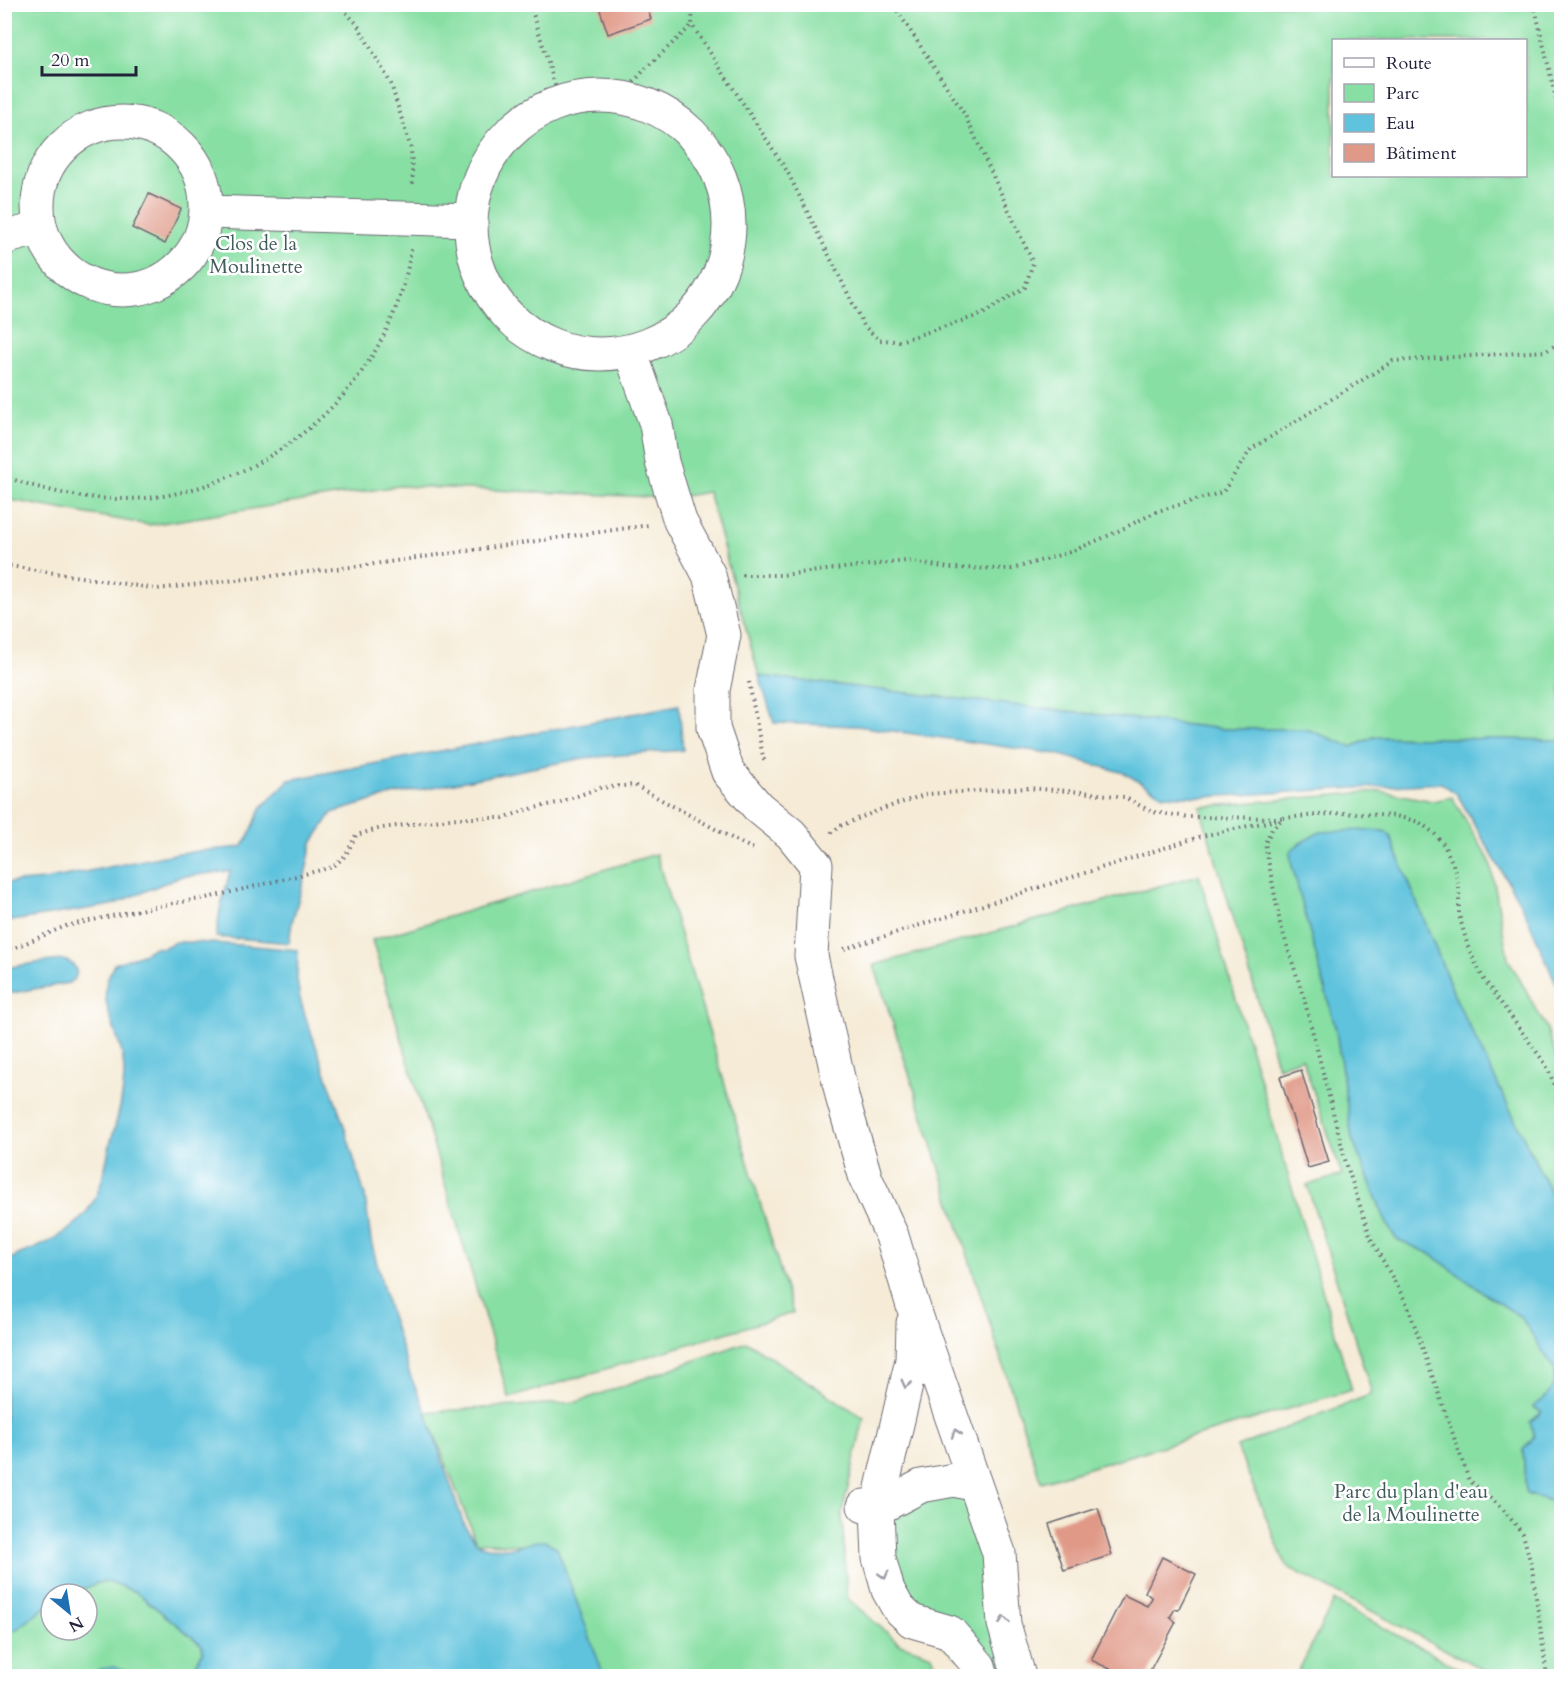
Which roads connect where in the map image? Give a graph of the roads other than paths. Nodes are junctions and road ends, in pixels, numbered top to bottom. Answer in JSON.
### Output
{"nodes":[{"id":1,"x":207,"y":212,"type":"junction"},
{"id":2,"x":470,"y":220,"type":"junction"},
{"id":3,"x":40,"y":228,"type":"junction"},
{"id":4,"x":4,"y":238,"type":"edge"},
{"id":5,"x":630,"y":351,"type":"junction"},
{"id":6,"x":913,"y":1306,"type":"junction"},
{"id":7,"x":975,"y":1485,"type":"junction"},
{"id":8,"x":866,"y":1507,"type":"junction"},
{"id":9,"x":982,"y":1677,"type":"edge"},
{"id":10,"x":1018,"y":1677,"type":"edge"}],
"edges":[{"from":1,"to":2,"type":"street"},
{"from":1,"to":3,"type":"street"},
{"from":1,"to":3,"type":"street"},
{"from":2,"to":5,"type":"street"},
{"from":2,"to":5,"type":"street"},
{"from":3,"to":4,"type":"street"},
{"from":5,"to":6,"type":"street"},
{"from":7,"to":6,"type":"street","one_way":true},
{"from":6,"to":8,"type":"street","one_way":true},
{"from":7,"to":8,"type":"street"},
{"from":10,"to":7,"type":"street","one_way":true},
{"from":8,"to":9,"type":"street","one_way":true}]}
